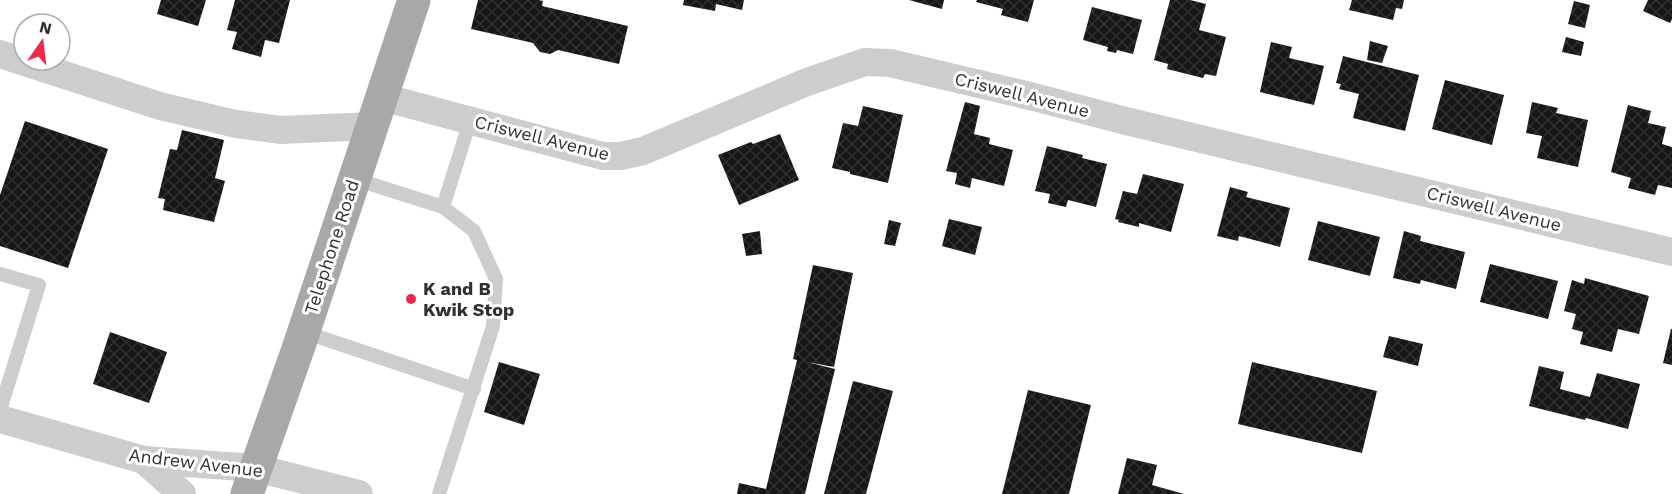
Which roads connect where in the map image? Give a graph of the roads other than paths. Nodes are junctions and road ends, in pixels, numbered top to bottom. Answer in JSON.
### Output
{"nodes":[{"id":1,"x":414,"y":0,"type":"edge"},
{"id":2,"x":0,"y":54,"type":"edge"},
{"id":3,"x":377,"y":112,"type":"junction"},
{"id":4,"x":470,"y":120,"type":"junction"},
{"id":5,"x":355,"y":179,"type":"junction"},
{"id":6,"x":443,"y":207,"type":"junction"},
{"id":7,"x":1672,"y":252,"type":"edge"},
{"id":8,"x":0,"y":274,"type":"edge"},
{"id":9,"x":304,"y":332,"type":"junction"},
{"id":10,"x":474,"y":389,"type":"junction"},
{"id":11,"x":0,"y":410,"type":"edge"},
{"id":12,"x":0,"y":419,"type":"edge"},
{"id":13,"x":144,"y":460,"type":"junction"},
{"id":14,"x":252,"y":481,"type":"edge"},
{"id":15,"x":182,"y":494,"type":"edge"},
{"id":16,"x":359,"y":494,"type":"edge"},
{"id":17,"x":439,"y":494,"type":"edge"}],
"edges":[{"from":1,"to":3,"type":"main road","name":"Telephone Road"},
{"from":2,"to":3,"type":"street","name":"Criswell Avenue"},
{"from":3,"to":4,"type":"street","name":"Criswell Avenue"},
{"from":3,"to":5,"type":"main road","name":"Telephone Road"},
{"from":4,"to":6,"type":"lane"},
{"from":4,"to":7,"type":"street","name":"Criswell Avenue"},
{"from":5,"to":6,"type":"lane"},
{"from":5,"to":9,"type":"main road","name":"Telephone Road"},
{"from":6,"to":10,"type":"lane"},
{"from":8,"to":11,"type":"lane"},
{"from":9,"to":10,"type":"lane"},
{"from":9,"to":14,"type":"main road","name":"Telephone Road"},
{"from":10,"to":17,"type":"lane"},
{"from":12,"to":13,"type":"street","name":"Andrew Avenue"},
{"from":13,"to":14,"type":"street","name":"Andrew Avenue"},
{"from":13,"to":15,"type":"street"},
{"from":14,"to":16,"type":"street","name":"Andrew Avenue"}]}
